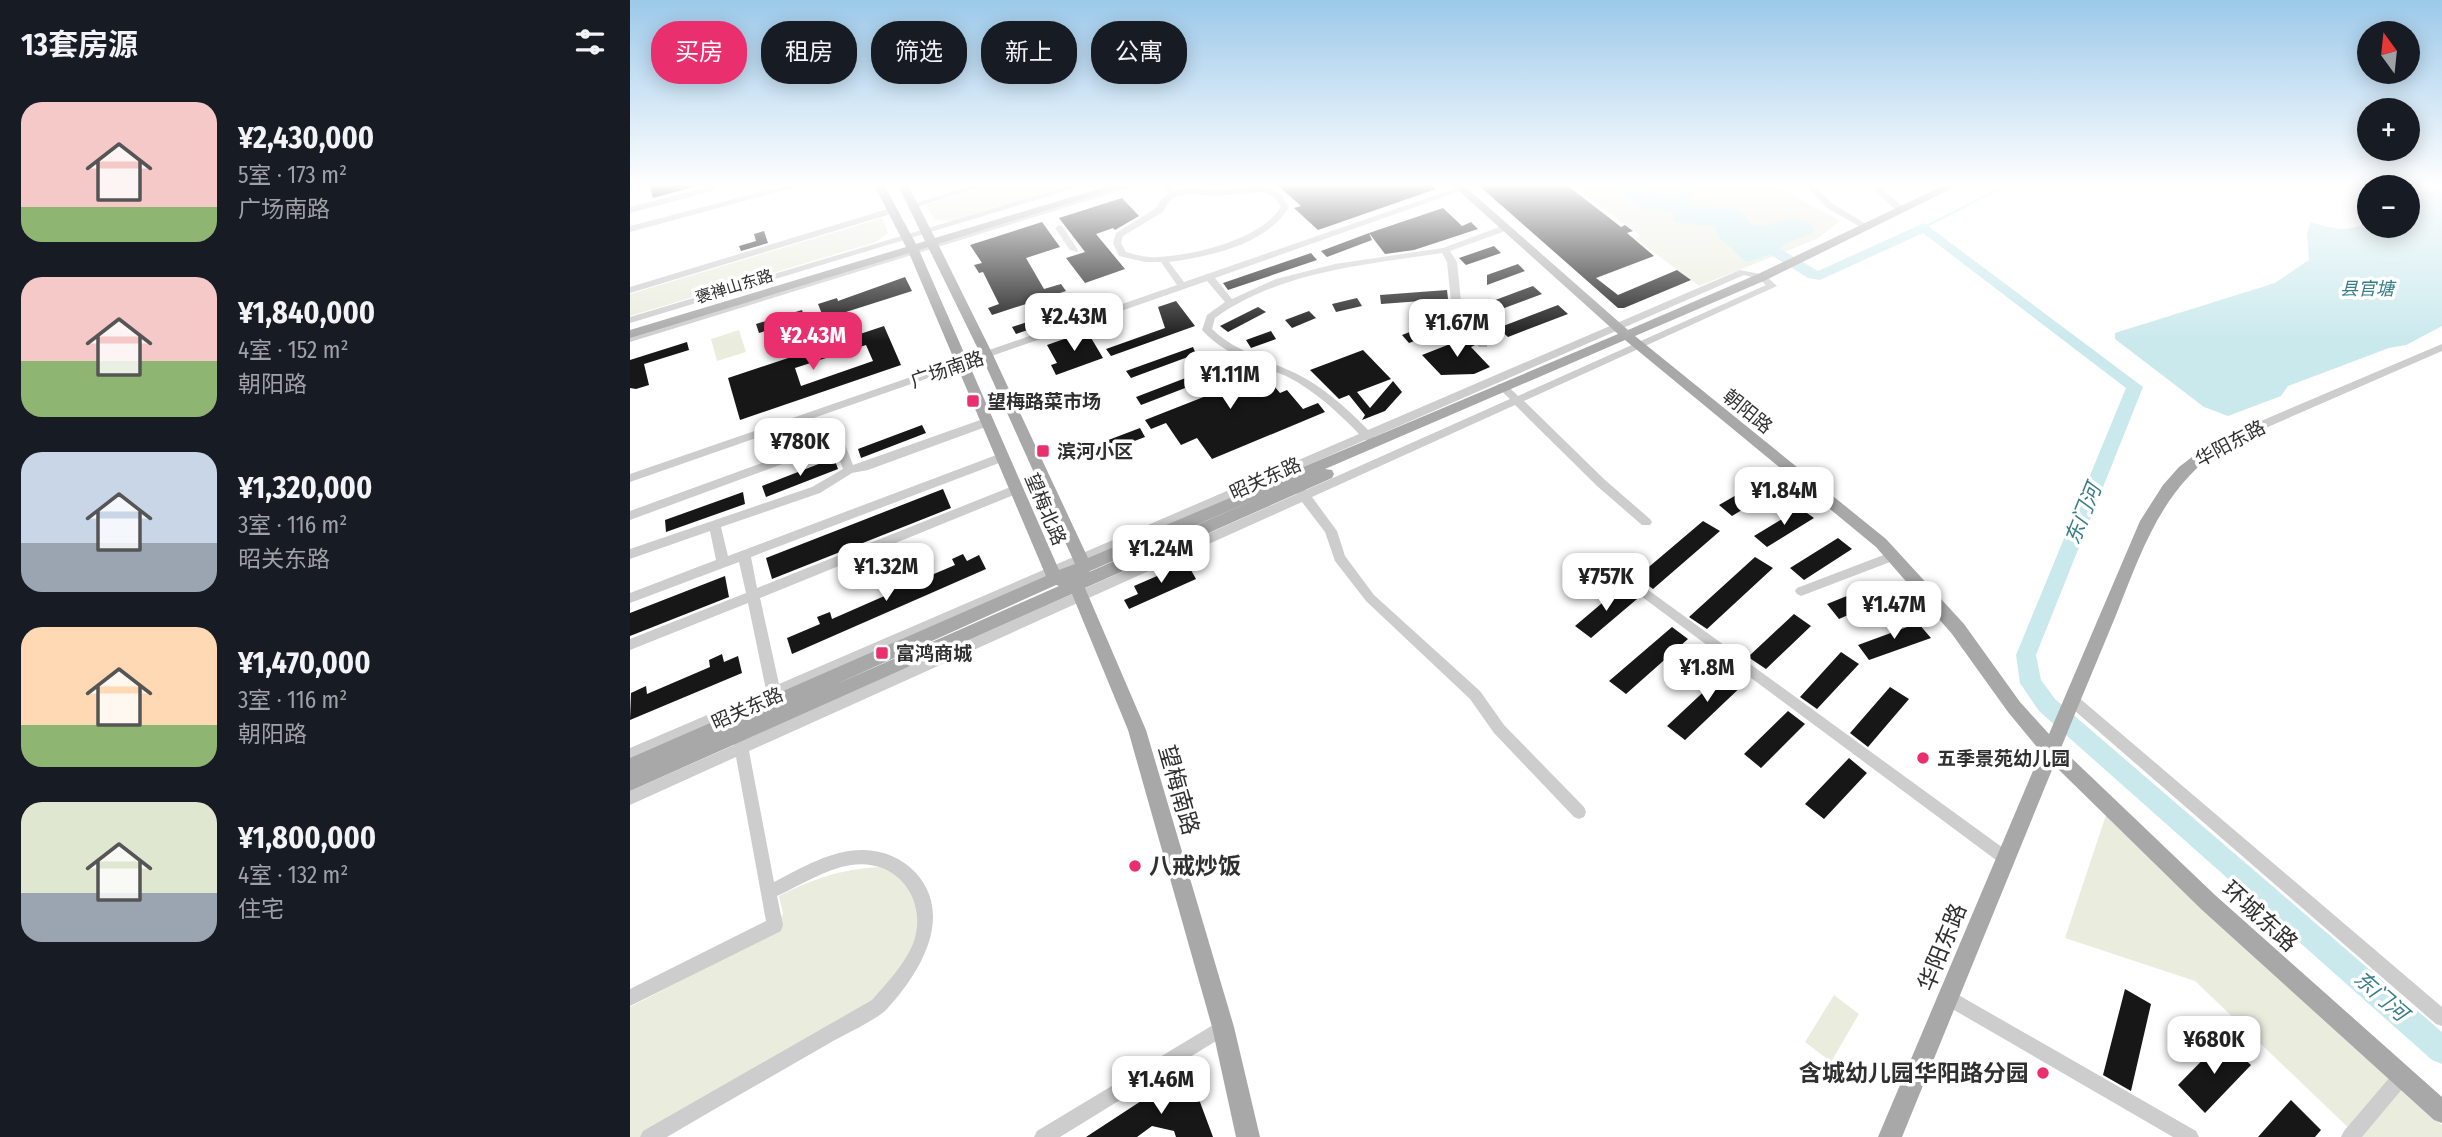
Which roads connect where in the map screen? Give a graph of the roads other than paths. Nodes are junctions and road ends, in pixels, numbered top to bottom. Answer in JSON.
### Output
{"nodes":[{"id":1,"x":808,"y":236,"type":"edge"},
{"id":2,"x":905,"y":236,"type":"edge"},
{"id":3,"x":928,"y":236,"type":"edge"},
{"id":4,"x":941,"y":236,"type":"edge"},
{"id":5,"x":943,"y":236,"type":"edge"},
{"id":6,"x":944,"y":236,"type":"edge"},
{"id":7,"x":945,"y":236,"type":"edge"},
{"id":8,"x":1064,"y":236,"type":"edge"},
{"id":9,"x":1119,"y":236,"type":"edge"},
{"id":10,"x":1250,"y":236,"type":"edge"},
{"id":11,"x":1321,"y":236,"type":"edge"},
{"id":12,"x":1483,"y":236,"type":"edge"},
{"id":13,"x":1514,"y":236,"type":"edge"},
{"id":14,"x":1848,"y":236,"type":"edge"},
{"id":15,"x":930,"y":240,"type":"junction"},
{"id":16,"x":911,"y":246,"type":"junction"},
{"id":17,"x":1074,"y":250,"type":"dead end"},
{"id":18,"x":1445,"y":250,"type":"junction"},
{"id":19,"x":1164,"y":259,"type":"junction"},
{"id":20,"x":1209,"y":277,"type":"junction"},
{"id":21,"x":1762,"y":277,"type":"junction"},
{"id":22,"x":1182,"y":286,"type":"junction"},
{"id":23,"x":630,"y":290,"type":"edge"},
{"id":24,"x":1230,"y":303,"type":"junction"},
{"id":25,"x":630,"y":320,"type":"edge"},
{"id":26,"x":630,"y":329,"type":"edge"},
{"id":27,"x":630,"y":337,"type":"edge"},
{"id":28,"x":1628,"y":337,"type":"junction"},
{"id":29,"x":1483,"y":345,"type":"dead end"},
{"id":30,"x":2442,"y":347,"type":"edge"},
{"id":31,"x":988,"y":355,"type":"junction"},
{"id":32,"x":963,"y":364,"type":"junction"},
{"id":33,"x":1510,"y":393,"type":"junction"},
{"id":34,"x":987,"y":422,"type":"junction"},
{"id":35,"x":1370,"y":439,"type":"junction"},
{"id":36,"x":2218,"y":444,"type":"joint"},
{"id":37,"x":1003,"y":457,"type":"junction"},
{"id":38,"x":849,"y":470,"type":"junction"},
{"id":39,"x":630,"y":478,"type":"edge"},
{"id":40,"x":1297,"y":487,"type":"junction"},
{"id":41,"x":1017,"y":489,"type":"junction"},
{"id":42,"x":630,"y":516,"type":"edge"},
{"id":43,"x":1646,"y":522,"type":"dead end"},
{"id":44,"x":715,"y":526,"type":"junction"},
{"id":45,"x":630,"y":554,"type":"edge"},
{"id":46,"x":744,"y":555,"type":"junction"},
{"id":47,"x":1894,"y":556,"type":"junction"},
{"id":48,"x":723,"y":564,"type":"junction"},
{"id":49,"x":1618,"y":573,"type":"dead end"},
{"id":50,"x":1054,"y":575,"type":"junction"},
{"id":51,"x":1080,"y":577,"type":"junction"},
{"id":52,"x":1801,"y":591,"type":"dead end"},
{"id":53,"x":753,"y":595,"type":"junction"},
{"id":54,"x":630,"y":598,"type":"edge"},
{"id":55,"x":630,"y":645,"type":"edge"},
{"id":56,"x":916,"y":649,"type":"junction"},
{"id":57,"x":775,"y":697,"type":"junction"},
{"id":58,"x":2071,"y":703,"type":"junction"},
{"id":59,"x":738,"y":728,"type":"junction"},
{"id":60,"x":2054,"y":744,"type":"junction"},
{"id":61,"x":630,"y":755,"type":"edge"},
{"id":62,"x":630,"y":766,"type":"edge"},
{"id":63,"x":630,"y":783,"type":"edge"},
{"id":64,"x":630,"y":798,"type":"edge"},
{"id":65,"x":1579,"y":811,"type":"dead end"},
{"id":66,"x":2005,"y":858,"type":"junction"},
{"id":67,"x":769,"y":892,"type":"junction"},
{"id":68,"x":1948,"y":997,"type":"junction"},
{"id":69,"x":630,"y":998,"type":"edge"},
{"id":70,"x":2442,"y":1018,"type":"edge"},
{"id":71,"x":1223,"y":1027,"type":"junction"},
{"id":72,"x":2402,"y":1076,"type":"junction"},
{"id":73,"x":2442,"y":1112,"type":"edge"},
{"id":74,"x":649,"y":1137,"type":"edge"},
{"id":75,"x":1043,"y":1137,"type":"edge"},
{"id":76,"x":1248,"y":1137,"type":"edge"},
{"id":77,"x":1890,"y":1137,"type":"edge"},
{"id":78,"x":2190,"y":1137,"type":"edge"},
{"id":79,"x":2350,"y":1137,"type":"edge"}],
"edges":[{"from":1,"to":23,"type":"street"},
{"from":2,"to":16,"type":"main road","name":"望梅北路"},
{"from":3,"to":15,"type":"main road","name":"望梅北路"},
{"from":4,"to":15,"type":"street"},
{"from":5,"to":15,"type":"main road","name":"褒禅山东路"},
{"from":6,"to":15,"type":"main road","name":"褒禅山东路"},
{"from":7,"to":15,"type":"street"},
{"from":8,"to":17,"type":"street"},
{"from":9,"to":19,"type":"street"},
{"from":10,"to":19,"type":"street"},
{"from":11,"to":20,"type":"street","name":"广场南路"},
{"from":12,"to":18,"type":"street"},
{"from":13,"to":28,"type":"main road","name":"朝阳路"},
{"from":14,"to":21,"type":"main road","name":"昭关东路"},
{"from":15,"to":16,"type":"main road","name":"褒禅山东路"},
{"from":15,"to":31,"type":"main road","name":"望梅北路"},
{"from":16,"to":25,"type":"street"},
{"from":16,"to":26,"type":"main road","name":"褒禅山东路"},
{"from":16,"to":27,"type":"main road","name":"褒禅山东路"},
{"from":16,"to":32,"type":"main road","name":"望梅北路"},
{"from":18,"to":24,"type":"street"},
{"from":18,"to":29,"type":"street"},
{"from":19,"to":22,"type":"street"},
{"from":20,"to":22,"type":"street","name":"广场南路"},
{"from":20,"to":24,"type":"street"},
{"from":21,"to":28,"type":"main road","name":"昭关东路"},
{"from":21,"to":28,"type":"street"},
{"from":22,"to":31,"type":"street","name":"广场南路"},
{"from":24,"to":35,"type":"street"},
{"from":28,"to":33,"type":"main road","name":"昭关东路"},
{"from":28,"to":35,"type":"street"},
{"from":28,"to":47,"type":"main road","name":"朝阳路"},
{"from":30,"to":36,"type":"street","name":"华阳东路"},
{"from":31,"to":32,"type":"street","name":"广场南路"},
{"from":31,"to":51,"type":"main road","name":"望梅北路"},
{"from":32,"to":34,"type":"main road","name":"望梅北路"},
{"from":32,"to":39,"type":"street","name":"广场南路"},
{"from":33,"to":35,"type":"main road","name":"昭关东路"},
{"from":33,"to":40,"type":"main road","name":"昭关东路"},
{"from":33,"to":43,"type":"street"},
{"from":34,"to":37,"type":"main road","name":"望梅北路"},
{"from":34,"to":38,"type":"street"},
{"from":35,"to":40,"type":"main road","name":"昭关东路"},
{"from":35,"to":51,"type":"street"},
{"from":36,"to":58,"type":"main road","name":"华阳东路"},
{"from":37,"to":41,"type":"main road","name":"望梅北路"},
{"from":37,"to":46,"type":"street"},
{"from":38,"to":42,"type":"street"},
{"from":38,"to":44,"type":"street"},
{"from":40,"to":51,"type":"main road","name":"昭关东路"},
{"from":40,"to":65,"type":"street"},
{"from":41,"to":50,"type":"main road","name":"望梅北路"},
{"from":41,"to":53,"type":"street"},
{"from":44,"to":45,"type":"street"},
{"from":44,"to":48,"type":"street"},
{"from":46,"to":48,"type":"street"},
{"from":46,"to":53,"type":"street"},
{"from":47,"to":52,"type":"street"},
{"from":47,"to":60,"type":"main road","name":"朝阳路"},
{"from":48,"to":54,"type":"street"},
{"from":49,"to":66,"type":"street"},
{"from":50,"to":51,"type":"main road","name":"昭关东路"},
{"from":50,"to":56,"type":"main road","name":"昭关东路"},
{"from":51,"to":56,"type":"main road","name":"昭关东路"},
{"from":51,"to":71,"type":"main road","name":"望梅南路"},
{"from":53,"to":55,"type":"street"},
{"from":53,"to":57,"type":"street"},
{"from":56,"to":57,"type":"main road","name":"昭关东路"},
{"from":56,"to":59,"type":"main road","name":"昭关东路"},
{"from":57,"to":59,"type":"main road","name":"昭关东路"},
{"from":58,"to":60,"type":"main road","name":"华阳东路"},
{"from":58,"to":70,"type":"street"},
{"from":59,"to":61,"type":"street"},
{"from":59,"to":62,"type":"main road","name":"昭关东路"},
{"from":59,"to":63,"type":"main road","name":"昭关东路"},
{"from":59,"to":64,"type":"street"},
{"from":59,"to":67,"type":"street"},
{"from":60,"to":66,"type":"main road","name":"华阳东路"},
{"from":60,"to":72,"type":"main road","name":"环城东路"},
{"from":66,"to":68,"type":"main road","name":"华阳东路"},
{"from":67,"to":69,"type":"street"},
{"from":67,"to":74,"type":"street"},
{"from":68,"to":77,"type":"main road","name":"华阳东路"},
{"from":68,"to":78,"type":"street"},
{"from":71,"to":75,"type":"street"},
{"from":71,"to":76,"type":"main road","name":"望梅南路"},
{"from":72,"to":73,"type":"main road","name":"环城东路"},
{"from":72,"to":79,"type":"street"}]}
